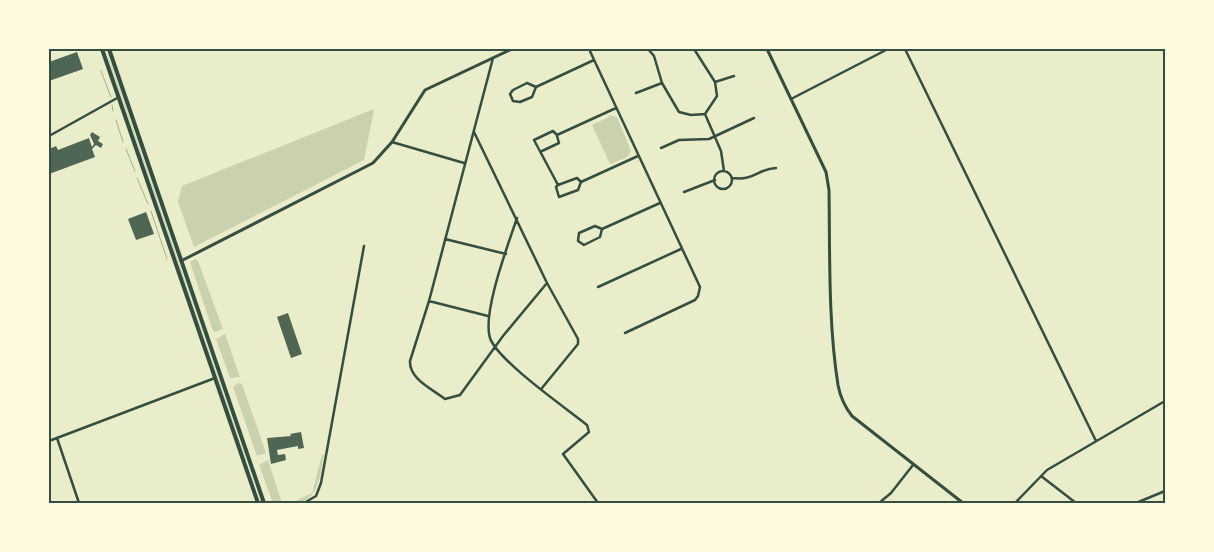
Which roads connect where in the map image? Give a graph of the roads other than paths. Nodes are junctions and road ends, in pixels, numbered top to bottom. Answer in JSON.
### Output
{"nodes":[{"id":1,"x":102,"y":49,"type":"edge"},
{"id":2,"x":109,"y":49,"type":"edge"},
{"id":3,"x":512,"y":49,"type":"edge"},
{"id":4,"x":589,"y":49,"type":"edge"},
{"id":5,"x":648,"y":49,"type":"edge"},
{"id":6,"x":694,"y":49,"type":"edge"},
{"id":7,"x":767,"y":49,"type":"edge"},
{"id":8,"x":888,"y":49,"type":"edge"},
{"id":9,"x":905,"y":49,"type":"edge"},
{"id":10,"x":493,"y":58,"type":"junction"},
{"id":11,"x":594,"y":60,"type":"junction"},
{"id":12,"x":734,"y":76,"type":"dead end"},
{"id":13,"x":715,"y":82,"type":"junction"},
{"id":14,"x":662,"y":83,"type":"junction"},
{"id":15,"x":536,"y":87,"type":"junction"},
{"id":16,"x":636,"y":93,"type":"dead end"},
{"id":17,"x":119,"y":97,"type":"junction"},
{"id":18,"x":791,"y":99,"type":"junction"},
{"id":19,"x":616,"y":108,"type":"junction"},
{"id":20,"x":705,"y":114,"type":"junction"},
{"id":21,"x":754,"y":118,"type":"dead end"},
{"id":22,"x":474,"y":131,"type":"junction"},
{"id":23,"x":557,"y":135,"type":"junction"},
{"id":24,"x":49,"y":136,"type":"edge"},
{"id":25,"x":716,"y":136,"type":"junction"},
{"id":26,"x":392,"y":142,"type":"junction"},
{"id":27,"x":661,"y":148,"type":"dead end"},
{"id":28,"x":542,"y":151,"type":"junction"},
{"id":29,"x":638,"y":156,"type":"junction"},
{"id":30,"x":464,"y":163,"type":"junction"},
{"id":31,"x":776,"y":168,"type":"dead end"},
{"id":32,"x":724,"y":171,"type":"junction"},
{"id":33,"x":732,"y":178,"type":"junction"},
{"id":34,"x":715,"y":180,"type":"junction"},
{"id":35,"x":581,"y":182,"type":"junction"},
{"id":36,"x":558,"y":185,"type":"junction"},
{"id":37,"x":684,"y":192,"type":"dead end"},
{"id":38,"x":660,"y":203,"type":"junction"},
{"id":39,"x":516,"y":218,"type":"junction"},
{"id":40,"x":602,"y":229,"type":"junction"},
{"id":41,"x":445,"y":239,"type":"junction"},
{"id":42,"x":364,"y":246,"type":"dead end"},
{"id":43,"x":681,"y":249,"type":"junction"},
{"id":44,"x":506,"y":254,"type":"junction"},
{"id":45,"x":181,"y":261,"type":"junction"},
{"id":46,"x":547,"y":283,"type":"junction"},
{"id":47,"x":598,"y":287,"type":"dead end"},
{"id":48,"x":429,"y":301,"type":"junction"},
{"id":49,"x":488,"y":316,"type":"junction"},
{"id":50,"x":625,"y":333,"type":"dead end"},
{"id":51,"x":495,"y":347,"type":"junction"},
{"id":52,"x":215,"y":378,"type":"junction"},
{"id":53,"x":542,"y":388,"type":"junction"},
{"id":54,"x":1165,"y":402,"type":"edge"},
{"id":55,"x":56,"y":438,"type":"junction"},
{"id":56,"x":49,"y":440,"type":"edge"},
{"id":57,"x":1096,"y":441,"type":"junction"},
{"id":58,"x":913,"y":465,"type":"junction"},
{"id":59,"x":1041,"y":476,"type":"junction"},
{"id":60,"x":1165,"y":491,"type":"edge"},
{"id":61,"x":264,"y":502,"type":"edge"},
{"id":62,"x":79,"y":503,"type":"edge"},
{"id":63,"x":258,"y":503,"type":"edge"},
{"id":64,"x":304,"y":503,"type":"edge"},
{"id":65,"x":598,"y":503,"type":"edge"},
{"id":66,"x":879,"y":503,"type":"edge"},
{"id":67,"x":963,"y":503,"type":"edge"},
{"id":68,"x":1015,"y":503,"type":"edge"},
{"id":69,"x":1076,"y":503,"type":"edge"},
{"id":70,"x":1136,"y":503,"type":"edge"}],
"edges":[{"from":1,"to":17,"type":"highway"},
{"from":2,"to":45,"type":"highway"},
{"from":3,"to":10,"type":"street"},
{"from":4,"to":11,"type":"street"},
{"from":5,"to":14,"type":"street"},
{"from":6,"to":13,"type":"street"},
{"from":7,"to":18,"type":"street"},
{"from":8,"to":18,"type":"street"},
{"from":9,"to":57,"type":"street"},
{"from":10,"to":22,"type":"street"},
{"from":10,"to":26,"type":"street"},
{"from":11,"to":15,"type":"street"},
{"from":11,"to":19,"type":"street"},
{"from":12,"to":13,"type":"street"},
{"from":13,"to":20,"type":"street"},
{"from":14,"to":16,"type":"street"},
{"from":14,"to":20,"type":"street"},
{"from":15,"to":15,"type":"street"},
{"from":17,"to":24,"type":"street"},
{"from":17,"to":52,"type":"highway"},
{"from":18,"to":58,"type":"street"},
{"from":19,"to":23,"type":"street"},
{"from":19,"to":29,"type":"street"},
{"from":20,"to":25,"type":"street"},
{"from":21,"to":25,"type":"street"},
{"from":22,"to":30,"type":"street"},
{"from":22,"to":39,"type":"street"},
{"from":23,"to":28,"type":"street"},
{"from":23,"to":28,"type":"street"},
{"from":25,"to":27,"type":"street"},
{"from":25,"to":32,"type":"street"},
{"from":26,"to":30,"type":"street"},
{"from":26,"to":45,"type":"street"},
{"from":28,"to":36,"type":"street"},
{"from":29,"to":35,"type":"street"},
{"from":29,"to":38,"type":"street"},
{"from":30,"to":41,"type":"street"},
{"from":31,"to":33,"type":"street"},
{"from":32,"to":33,"type":"street"},
{"from":32,"to":34,"type":"street"},
{"from":33,"to":34,"type":"street"},
{"from":34,"to":37,"type":"street"},
{"from":35,"to":36,"type":"street"},
{"from":35,"to":36,"type":"street"},
{"from":38,"to":40,"type":"street"},
{"from":38,"to":43,"type":"street"},
{"from":39,"to":44,"type":"street"},
{"from":39,"to":46,"type":"street"},
{"from":40,"to":40,"type":"street"},
{"from":41,"to":44,"type":"street"},
{"from":41,"to":48,"type":"street"},
{"from":42,"to":64,"type":"street"},
{"from":43,"to":47,"type":"street"},
{"from":43,"to":50,"type":"street"},
{"from":44,"to":49,"type":"street"},
{"from":45,"to":61,"type":"highway"},
{"from":46,"to":51,"type":"street"},
{"from":46,"to":53,"type":"street"},
{"from":48,"to":49,"type":"street"},
{"from":48,"to":51,"type":"street"},
{"from":49,"to":51,"type":"street"},
{"from":51,"to":53,"type":"street"},
{"from":52,"to":55,"type":"street"},
{"from":52,"to":63,"type":"highway"},
{"from":53,"to":65,"type":"street"},
{"from":54,"to":57,"type":"street"},
{"from":55,"to":56,"type":"street"},
{"from":55,"to":62,"type":"street"},
{"from":57,"to":59,"type":"street"},
{"from":58,"to":66,"type":"street"},
{"from":58,"to":67,"type":"street"},
{"from":59,"to":68,"type":"street"},
{"from":59,"to":69,"type":"street"},
{"from":60,"to":70,"type":"street"}]}
